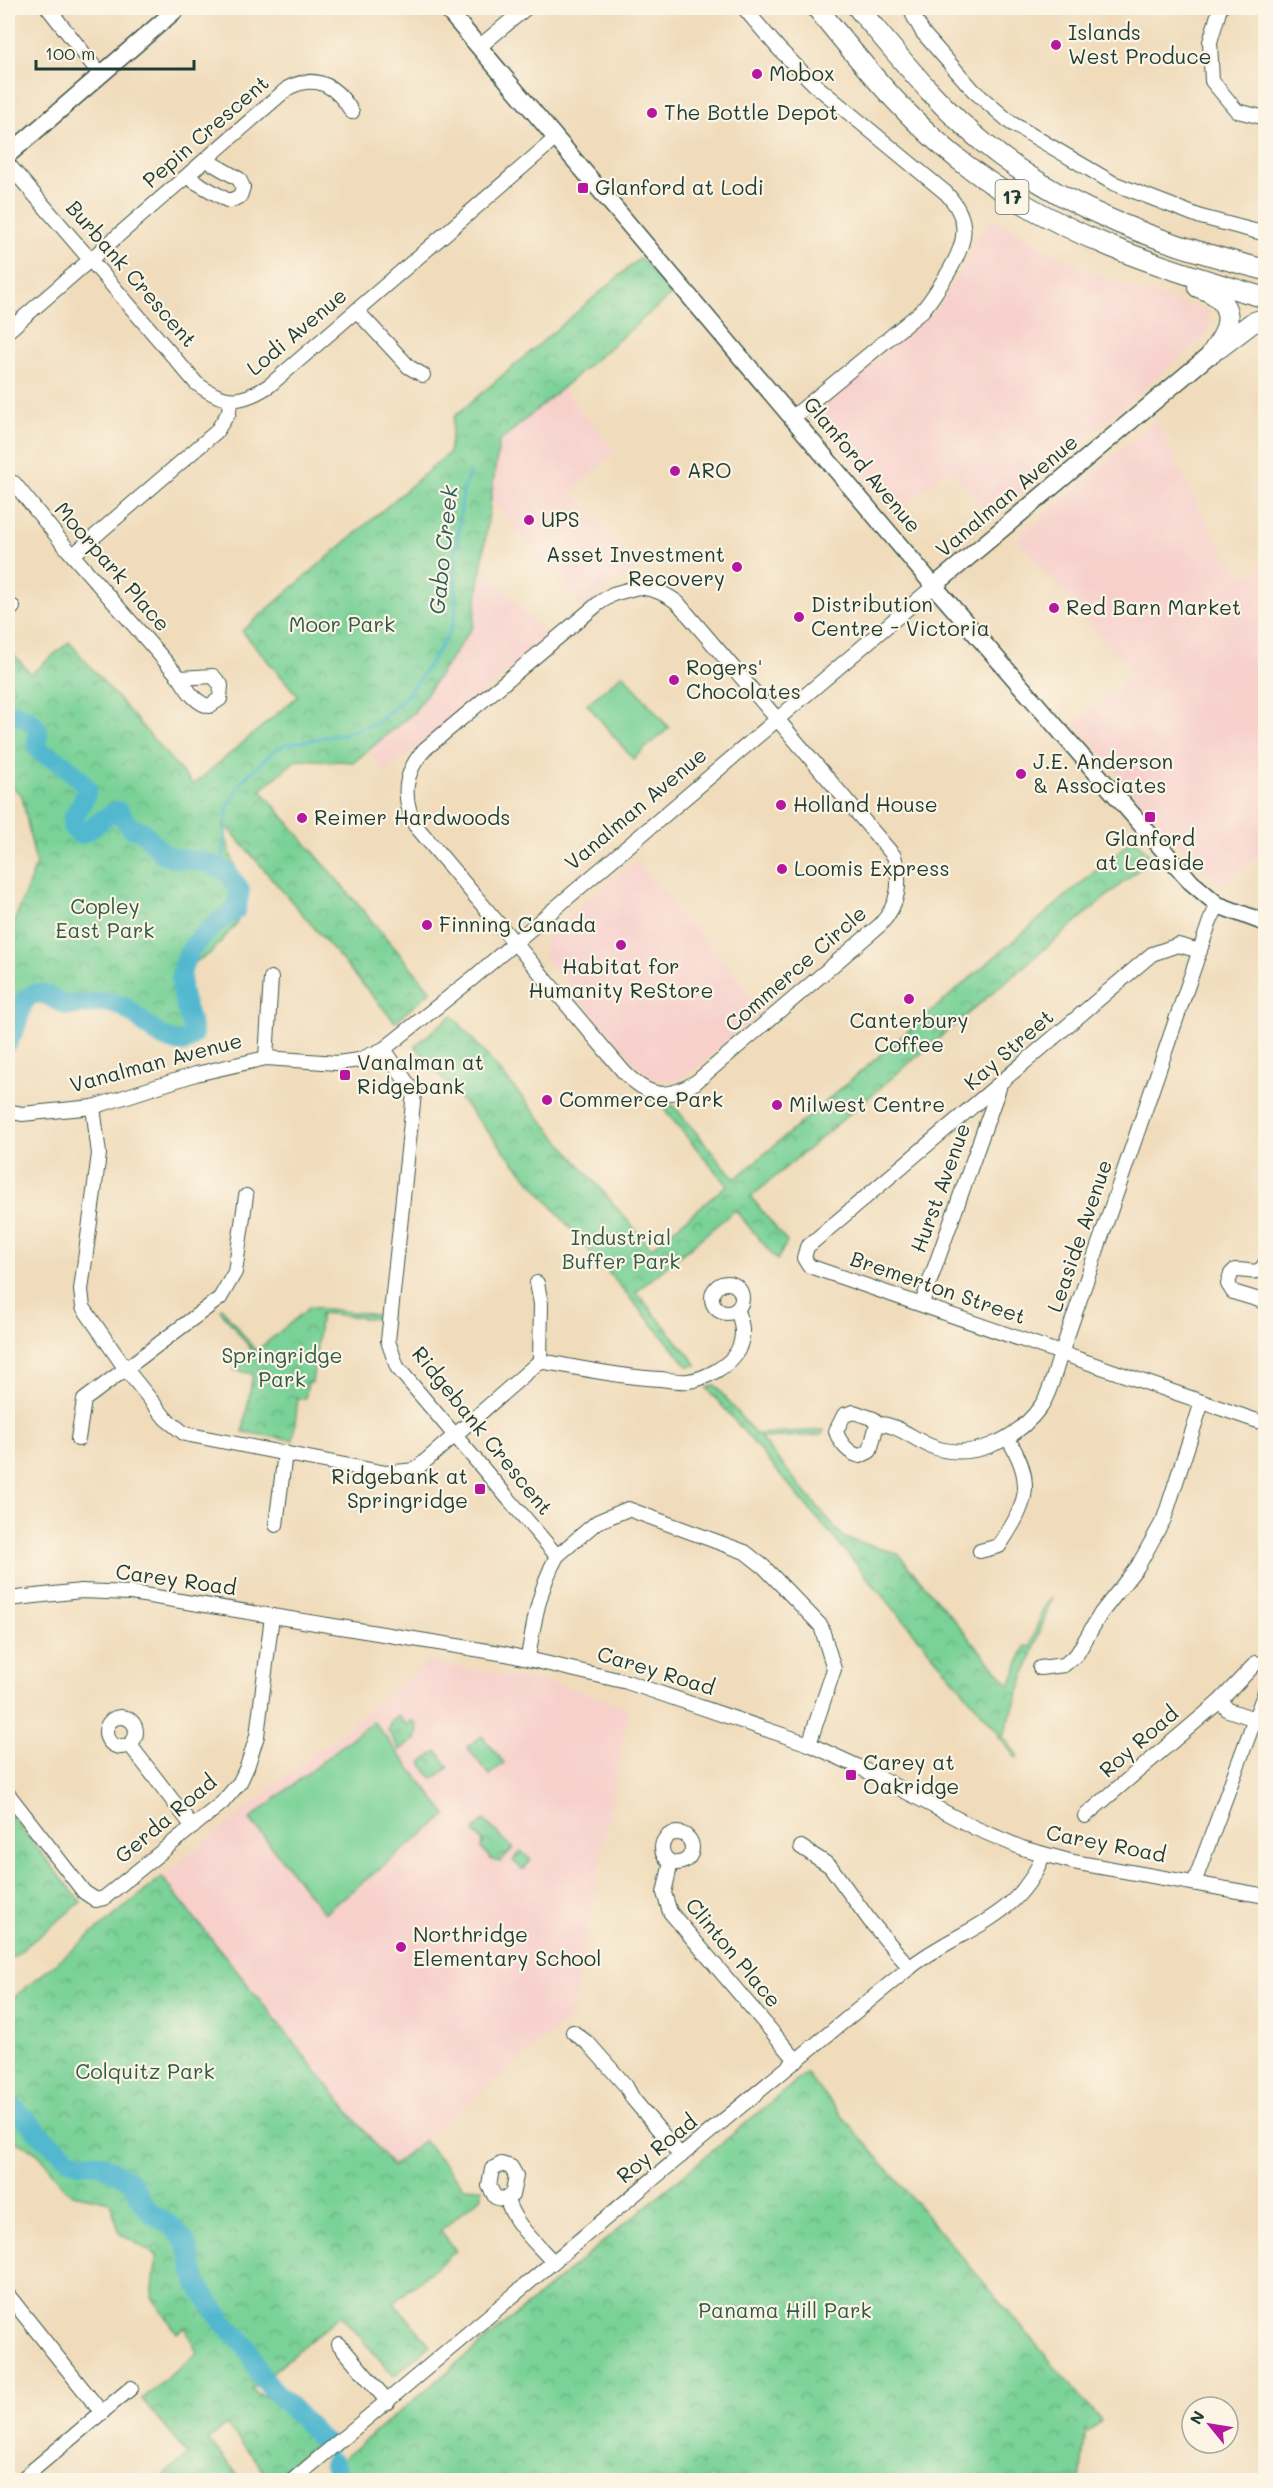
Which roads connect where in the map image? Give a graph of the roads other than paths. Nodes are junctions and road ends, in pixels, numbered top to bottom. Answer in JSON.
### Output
{"nodes":[{"id":1,"x":48,"y":8,"type":"edge"},
{"id":2,"x":178,"y":8,"type":"edge"},
{"id":3,"x":446,"y":8,"type":"edge"},
{"id":4,"x":526,"y":8,"type":"edge"},
{"id":5,"x":744,"y":8,"type":"edge"},
{"id":6,"x":817,"y":8,"type":"edge"},
{"id":7,"x":858,"y":8,"type":"edge"},
{"id":8,"x":866,"y":8,"type":"edge"},
{"id":9,"x":912,"y":8,"type":"edge"},
{"id":10,"x":1220,"y":8,"type":"edge"},
{"id":11,"x":479,"y":47,"type":"junction"},
{"id":12,"x":904,"y":63,"type":"junction"},
{"id":13,"x":100,"y":74,"type":"junction"},
{"id":14,"x":352,"y":112,"type":"dead end"},
{"id":15,"x":1266,"y":118,"type":"edge"},
{"id":16,"x":556,"y":138,"type":"junction"},
{"id":17,"x":8,"y":155,"type":"edge"},
{"id":18,"x":206,"y":160,"type":"junction"},
{"id":19,"x":8,"y":164,"type":"edge"},
{"id":20,"x":967,"y":166,"type":"junction"},
{"id":21,"x":187,"y":177,"type":"junction"},
{"id":22,"x":1266,"y":234,"type":"edge"},
{"id":23,"x":92,"y":260,"type":"junction"},
{"id":24,"x":1266,"y":270,"type":"edge"},
{"id":25,"x":1266,"y":298,"type":"edge"},
{"id":26,"x":357,"y":310,"type":"junction"},
{"id":27,"x":1266,"y":318,"type":"edge"},
{"id":28,"x":8,"y":332,"type":"edge"},
{"id":29,"x":1212,"y":353,"type":"junction"},
{"id":30,"x":423,"y":375,"type":"dead end"},
{"id":31,"x":230,"y":400,"type":"junction"},
{"id":32,"x":793,"y":417,"type":"junction"},
{"id":33,"x":14,"y":483,"type":"dead end"},
{"id":34,"x":73,"y":555,"type":"junction"},
{"id":35,"x":934,"y":586,"type":"junction"},
{"id":36,"x":180,"y":678,"type":"dead end"},
{"id":37,"x":777,"y":719,"type":"junction"},
{"id":38,"x":1218,"y":905,"type":"junction"},
{"id":39,"x":1266,"y":923,"type":"edge"},
{"id":40,"x":514,"y":941,"type":"junction"},
{"id":41,"x":1200,"y":951,"type":"junction"},
{"id":42,"x":271,"y":978,"type":"dead end"},
{"id":43,"x":384,"y":1049,"type":"junction"},
{"id":44,"x":266,"y":1058,"type":"junction"},
{"id":45,"x":1000,"y":1086,"type":"junction"},
{"id":46,"x":93,"y":1107,"type":"junction"},
{"id":47,"x":8,"y":1111,"type":"edge"},
{"id":48,"x":246,"y":1196,"type":"dead end"},
{"id":49,"x":804,"y":1258,"type":"joint"},
{"id":50,"x":1265,"y":1267,"type":"edge"},
{"id":51,"x":537,"y":1283,"type":"dead end"},
{"id":52,"x":1266,"y":1302,"type":"edge"},
{"id":53,"x":922,"y":1303,"type":"junction"},
{"id":54,"x":736,"y":1310,"type":"dead end"},
{"id":55,"x":1061,"y":1354,"type":"junction"},
{"id":56,"x":540,"y":1361,"type":"junction"},
{"id":57,"x":125,"y":1368,"type":"junction"},
{"id":58,"x":1202,"y":1402,"type":"junction"},
{"id":59,"x":877,"y":1424,"type":"dead end"},
{"id":60,"x":1266,"y":1424,"type":"edge"},
{"id":61,"x":455,"y":1435,"type":"junction"},
{"id":62,"x":78,"y":1439,"type":"dead end"},
{"id":63,"x":1008,"y":1439,"type":"junction"},
{"id":64,"x":285,"y":1453,"type":"junction"},
{"id":65,"x":276,"y":1525,"type":"dead end"},
{"id":66,"x":980,"y":1551,"type":"dead end"},
{"id":67,"x":557,"y":1556,"type":"junction"},
{"id":68,"x":8,"y":1599,"type":"edge"},
{"id":69,"x":272,"y":1616,"type":"junction"},
{"id":70,"x":528,"y":1658,"type":"junction"},
{"id":71,"x":1256,"y":1663,"type":"dead end"},
{"id":72,"x":1040,"y":1668,"type":"dead end"},
{"id":73,"x":1266,"y":1689,"type":"edge"},
{"id":74,"x":1220,"y":1701,"type":"junction"},
{"id":75,"x":1255,"y":1719,"type":"junction"},
{"id":76,"x":809,"y":1744,"type":"junction"},
{"id":77,"x":130,"y":1745,"type":"dead end"},
{"id":78,"x":8,"y":1794,"type":"edge"},
{"id":79,"x":1085,"y":1816,"type":"dead end"},
{"id":80,"x":193,"y":1827,"type":"junction"},
{"id":81,"x":801,"y":1847,"type":"dead end"},
{"id":82,"x":1043,"y":1854,"type":"junction"},
{"id":83,"x":671,"y":1862,"type":"dead end"},
{"id":84,"x":1194,"y":1883,"type":"junction"},
{"id":85,"x":1266,"y":1896,"type":"edge"},
{"id":86,"x":910,"y":1968,"type":"junction"},
{"id":87,"x":573,"y":2032,"type":"dead end"},
{"id":88,"x":797,"y":2061,"type":"junction"},
{"id":89,"x":681,"y":2156,"type":"junction"},
{"id":90,"x":507,"y":2199,"type":"dead end"},
{"id":91,"x":553,"y":2262,"type":"junction"},
{"id":92,"x":8,"y":2295,"type":"edge"},
{"id":93,"x":339,"y":2344,"type":"dead end"},
{"id":94,"x":131,"y":2388,"type":"dead end"},
{"id":95,"x":388,"y":2402,"type":"junction"},
{"id":96,"x":102,"y":2413,"type":"junction"},
{"id":97,"x":21,"y":2481,"type":"edge"},
{"id":98,"x":293,"y":2481,"type":"edge"}],
"edges":[{"from":1,"to":13,"type":"street"},
{"from":2,"to":13,"type":"main road"},
{"from":3,"to":11,"type":"main road","name":"Glanford Avenue"},
{"from":4,"to":11,"type":"street"},
{"from":5,"to":32,"type":"street"},
{"from":6,"to":20,"type":"highway","number":"17"},
{"from":7,"to":12,"type":"highway","number":"17"},
{"from":8,"to":12,"type":"highway"},
{"from":9,"to":22,"type":"street"},
{"from":10,"to":15,"type":"street"},
{"from":11,"to":16,"type":"main road","name":"Glanford Avenue"},
{"from":12,"to":24,"type":"highway","number":"17"},
{"from":13,"to":17,"type":"main road"},
{"from":14,"to":18,"type":"street","name":"Pepin Crescent"},
{"from":16,"to":26,"type":"street","name":"Lodi Avenue"},
{"from":16,"to":32,"type":"main road","name":"Glanford Avenue"},
{"from":18,"to":21,"type":"street","name":"Pepin Crescent"},
{"from":18,"to":21,"type":"street"},
{"from":19,"to":23,"type":"street","name":"Burbank Crescent"},
{"from":20,"to":25,"type":"highway","number":"17"},
{"from":20,"to":29,"type":"highway"},
{"from":21,"to":23,"type":"street","name":"Pepin Crescent"},
{"from":23,"to":28,"type":"street","name":"Pepin Crescent"},
{"from":23,"to":31,"type":"street","name":"Burbank Crescent"},
{"from":26,"to":30,"type":"street"},
{"from":26,"to":31,"type":"street","name":"Lodi Avenue"},
{"from":27,"to":29,"type":"highway"},
{"from":29,"to":35,"type":"main road","name":"Vanalman Avenue"},
{"from":31,"to":34,"type":"street"},
{"from":32,"to":35,"type":"main road","name":"Glanford Avenue"},
{"from":33,"to":34,"type":"street","name":"Moorpark Place"},
{"from":34,"to":36,"type":"street","name":"Moorpark Place"},
{"from":35,"to":37,"type":"street","name":"Vanalman Avenue"},
{"from":35,"to":38,"type":"main road","name":"Glanford Avenue"},
{"from":37,"to":40,"type":"street","name":"Vanalman Avenue"},
{"from":37,"to":40,"type":"street","name":"Commerce Circle"},
{"from":37,"to":40,"type":"street","name":"Commerce Circle"},
{"from":38,"to":39,"type":"main road","name":"Glanford Avenue"},
{"from":38,"to":41,"type":"street","name":"Leaside Avenue"},
{"from":40,"to":43,"type":"street","name":"Vanalman Avenue"},
{"from":41,"to":45,"type":"street","name":"Kay Street"},
{"from":41,"to":55,"type":"street","name":"Leaside Avenue"},
{"from":42,"to":44,"type":"street"},
{"from":43,"to":44,"type":"street","name":"Vanalman Avenue"},
{"from":43,"to":61,"type":"street","name":"Ridgebank Crescent"},
{"from":44,"to":46,"type":"street","name":"Vanalman Avenue"},
{"from":45,"to":49,"type":"street","name":"Kay Street"},
{"from":45,"to":53,"type":"street","name":"Hurst Avenue"},
{"from":46,"to":47,"type":"street","name":"Vanalman Avenue"},
{"from":46,"to":57,"type":"street"},
{"from":48,"to":57,"type":"street"},
{"from":49,"to":53,"type":"street","name":"Bremerton Street"},
{"from":50,"to":52,"type":"street"},
{"from":51,"to":56,"type":"street"},
{"from":53,"to":55,"type":"street","name":"Bremerton Street"},
{"from":54,"to":56,"type":"street"},
{"from":55,"to":58,"type":"street","name":"Bremerton Street"},
{"from":55,"to":63,"type":"street","name":"Leaside Avenue"},
{"from":56,"to":61,"type":"street"},
{"from":57,"to":62,"type":"street"},
{"from":57,"to":64,"type":"street"},
{"from":58,"to":60,"type":"street","name":"Bremerton Street"},
{"from":58,"to":72,"type":"street"},
{"from":59,"to":63,"type":"street","name":"Leaside Avenue"},
{"from":61,"to":64,"type":"street"},
{"from":61,"to":67,"type":"street","name":"Ridgebank Crescent"},
{"from":63,"to":66,"type":"street"},
{"from":64,"to":65,"type":"street"},
{"from":67,"to":70,"type":"street"},
{"from":67,"to":76,"type":"street"},
{"from":68,"to":69,"type":"street","name":"Carey Road"},
{"from":69,"to":70,"type":"street","name":"Carey Road"},
{"from":69,"to":80,"type":"street","name":"Gerda Road"},
{"from":70,"to":76,"type":"street","name":"Carey Road"},
{"from":71,"to":74,"type":"street","name":"Roy Road"},
{"from":73,"to":75,"type":"street"},
{"from":74,"to":75,"type":"street"},
{"from":74,"to":79,"type":"street","name":"Roy Road"},
{"from":75,"to":84,"type":"street"},
{"from":76,"to":82,"type":"street","name":"Carey Road"},
{"from":77,"to":80,"type":"street"},
{"from":78,"to":80,"type":"street","name":"Gerda Road"},
{"from":81,"to":86,"type":"street"},
{"from":82,"to":84,"type":"street","name":"Carey Road"},
{"from":82,"to":86,"type":"street","name":"Roy Road"},
{"from":83,"to":88,"type":"street","name":"Clinton Place"},
{"from":84,"to":85,"type":"street","name":"Carey Road"},
{"from":86,"to":88,"type":"street","name":"Roy Road"},
{"from":87,"to":89,"type":"street"},
{"from":88,"to":89,"type":"street","name":"Roy Road"},
{"from":89,"to":91,"type":"street","name":"Roy Road"},
{"from":90,"to":91,"type":"street"},
{"from":91,"to":95,"type":"street","name":"Roy Road"},
{"from":92,"to":96,"type":"street"},
{"from":93,"to":95,"type":"street"},
{"from":94,"to":96,"type":"street"},
{"from":95,"to":98,"type":"street","name":"Roy Road"},
{"from":96,"to":97,"type":"street"}]}
